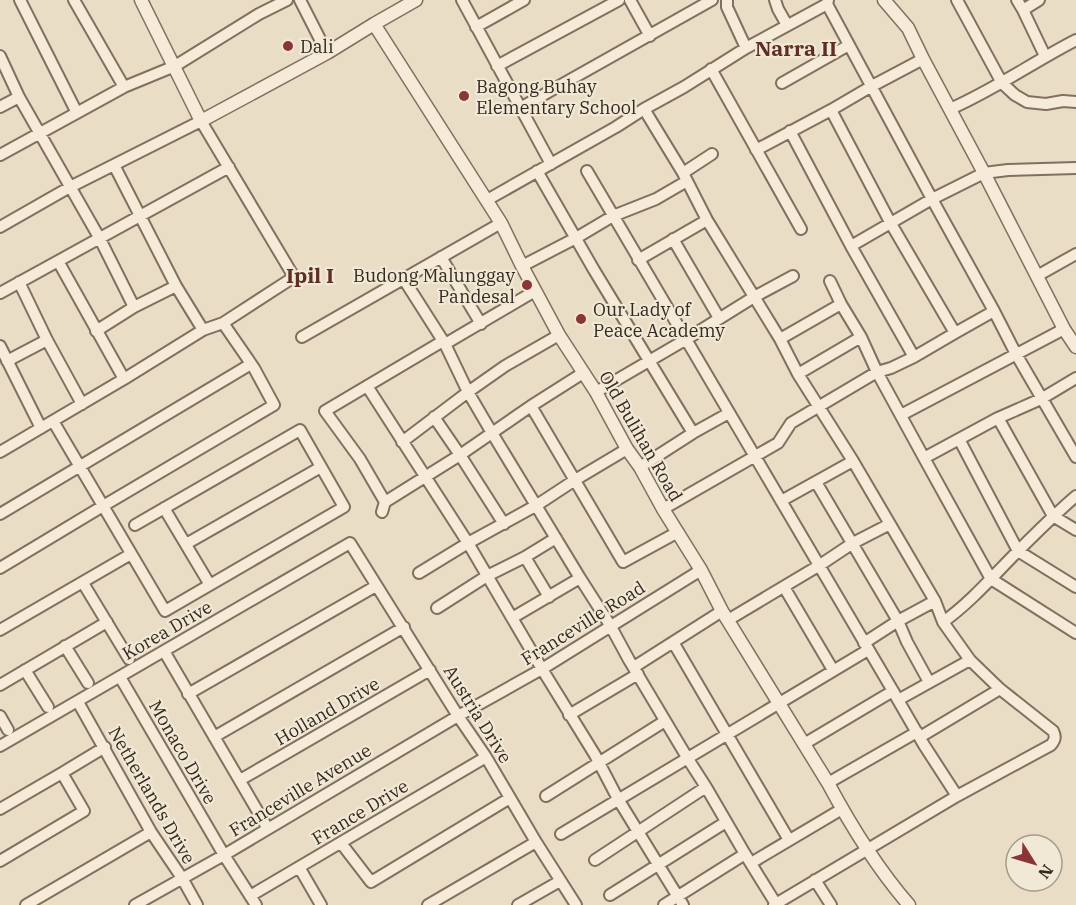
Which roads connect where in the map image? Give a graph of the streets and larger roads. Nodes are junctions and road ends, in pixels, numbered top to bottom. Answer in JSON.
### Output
{"nodes":[{"id":1,"x":20,"y":0,"type":"edge"},
{"id":2,"x":74,"y":0,"type":"edge"},
{"id":3,"x":141,"y":0,"type":"edge"},
{"id":4,"x":287,"y":0,"type":"edge"},
{"id":5,"x":300,"y":0,"type":"edge"},
{"id":6,"x":416,"y":0,"type":"edge"},
{"id":7,"x":462,"y":0,"type":"edge"},
{"id":8,"x":524,"y":0,"type":"edge"},
{"id":9,"x":619,"y":0,"type":"edge"},
{"id":10,"x":630,"y":0,"type":"edge"},
{"id":11,"x":712,"y":0,"type":"edge"},
{"id":12,"x":728,"y":0,"type":"edge"},
{"id":13,"x":775,"y":0,"type":"edge"},
{"id":14,"x":884,"y":0,"type":"edge"},
{"id":15,"x":957,"y":0,"type":"edge"},
{"id":16,"x":1039,"y":0,"type":"edge"},
{"id":17,"x":827,"y":2,"type":"edge"},
{"id":18,"x":1020,"y":5,"type":"edge"},
{"id":19,"x":374,"y":24,"type":"junction"},
{"id":20,"x":787,"y":25,"type":"junction"},
{"id":21,"x":476,"y":27,"type":"junction"},
{"id":22,"x":650,"y":36,"type":"junction"},
{"id":23,"x":1076,"y":40,"type":"edge"},
{"id":24,"x":849,"y":45,"type":"junction"},
{"id":25,"x":746,"y":48,"type":"junction"},
{"id":26,"x":327,"y":53,"type":"junction"},
{"id":27,"x":0,"y":56,"type":"edge"},
{"id":28,"x":1045,"y":56,"type":"junction"},
{"id":29,"x":923,"y":59,"type":"junction"},
{"id":30,"x":175,"y":66,"type":"junction"},
{"id":31,"x":497,"y":66,"type":"junction"},
{"id":32,"x":711,"y":69,"type":"junction"},
{"id":33,"x":782,"y":83,"type":"dead end"},
{"id":34,"x":1002,"y":83,"type":"junction"},
{"id":35,"x":872,"y":86,"type":"junction"},
{"id":36,"x":124,"y":87,"type":"junction"},
{"id":37,"x":1076,"y":94,"type":"edge"},
{"id":38,"x":19,"y":97,"type":"junction"},
{"id":39,"x":1063,"y":101,"type":"junction"},
{"id":40,"x":1076,"y":102,"type":"edge"},
{"id":41,"x":0,"y":107,"type":"edge"},
{"id":42,"x":520,"y":108,"type":"junction"},
{"id":43,"x":644,"y":108,"type":"junction"},
{"id":44,"x":950,"y":109,"type":"junction"},
{"id":45,"x":831,"y":110,"type":"junction"},
{"id":46,"x":77,"y":113,"type":"junction"},
{"id":47,"x":201,"y":120,"type":"junction"},
{"id":48,"x":790,"y":131,"type":"junction"},
{"id":49,"x":40,"y":133,"type":"junction"},
{"id":50,"x":756,"y":150,"type":"junction"},
{"id":51,"x":712,"y":154,"type":"dead end"},
{"id":52,"x":0,"y":155,"type":"edge"},
{"id":53,"x":551,"y":164,"type":"junction"},
{"id":54,"x":114,"y":165,"type":"junction"},
{"id":55,"x":229,"y":167,"type":"junction"},
{"id":56,"x":1076,"y":168,"type":"edge"},
{"id":57,"x":537,"y":171,"type":"junction"},
{"id":58,"x":587,"y":171,"type":"dead end"},
{"id":59,"x":984,"y":173,"type":"junction"},
{"id":60,"x":685,"y":177,"type":"junction"},
{"id":61,"x":70,"y":187,"type":"junction"},
{"id":62,"x":932,"y":199,"type":"junction"},
{"id":63,"x":487,"y":200,"type":"junction"},
{"id":64,"x":139,"y":215,"type":"junction"},
{"id":65,"x":613,"y":216,"type":"junction"},
{"id":66,"x":707,"y":220,"type":"junction"},
{"id":67,"x":890,"y":222,"type":"junction"},
{"id":68,"x":501,"y":223,"type":"junction"},
{"id":69,"x":0,"y":227,"type":"edge"},
{"id":70,"x":801,"y":230,"type":"dead end"},
{"id":71,"x":576,"y":238,"type":"junction"},
{"id":72,"x":100,"y":239,"type":"junction"},
{"id":73,"x":673,"y":240,"type":"junction"},
{"id":74,"x":851,"y":246,"type":"junction"},
{"id":75,"x":1076,"y":254,"type":"edge"},
{"id":76,"x":441,"y":257,"type":"junction"},
{"id":77,"x":638,"y":260,"type":"junction"},
{"id":78,"x":58,"y":261,"type":"junction"},
{"id":79,"x":522,"y":266,"type":"junction"},
{"id":80,"x":794,"y":276,"type":"dead end"},
{"id":81,"x":1037,"y":276,"type":"junction"},
{"id":82,"x":403,"y":278,"type":"junction"},
{"id":83,"x":830,"y":281,"type":"dead end"},
{"id":84,"x":20,"y":282,"type":"junction"},
{"id":85,"x":176,"y":286,"type":"junction"},
{"id":86,"x":535,"y":291,"type":"junction"},
{"id":87,"x":0,"y":293,"type":"edge"},
{"id":88,"x":754,"y":297,"type":"junction"},
{"id":89,"x":841,"y":304,"type":"junction"},
{"id":90,"x":134,"y":307,"type":"junction"},
{"id":91,"x":994,"y":312,"type":"junction"},
{"id":92,"x":719,"y":318,"type":"junction"},
{"id":93,"x":223,"y":323,"type":"junction"},
{"id":94,"x":481,"y":324,"type":"junction"},
{"id":95,"x":1064,"y":328,"type":"junction"},
{"id":96,"x":203,"y":330,"type":"junction"},
{"id":97,"x":96,"y":331,"type":"junction"},
{"id":98,"x":955,"y":333,"type":"junction"},
{"id":99,"x":559,"y":335,"type":"junction"},
{"id":100,"x":303,"y":337,"type":"dead end"},
{"id":101,"x":861,"y":337,"type":"junction"},
{"id":102,"x":780,"y":339,"type":"junction"},
{"id":103,"x":47,"y":340,"type":"junction"},
{"id":104,"x":685,"y":340,"type":"junction"},
{"id":105,"x":444,"y":343,"type":"junction"},
{"id":106,"x":0,"y":346,"type":"edge"},
{"id":107,"x":1076,"y":348,"type":"edge"},
{"id":108,"x":1016,"y":354,"type":"junction"},
{"id":109,"x":914,"y":357,"type":"junction"},
{"id":110,"x":7,"y":361,"type":"junction"},
{"id":111,"x":649,"y":362,"type":"junction"},
{"id":112,"x":251,"y":364,"type":"junction"},
{"id":113,"x":877,"y":372,"type":"junction"},
{"id":114,"x":583,"y":373,"type":"junction"},
{"id":115,"x":798,"y":374,"type":"junction"},
{"id":116,"x":1076,"y":378,"type":"edge"},
{"id":117,"x":124,"y":379,"type":"junction"},
{"id":118,"x":367,"y":386,"type":"junction"},
{"id":119,"x":468,"y":392,"type":"junction"},
{"id":120,"x":596,"y":392,"type":"junction"},
{"id":121,"x":1041,"y":399,"type":"junction"},
{"id":122,"x":82,"y":404,"type":"junction"},
{"id":123,"x":531,"y":406,"type":"junction"},
{"id":124,"x":819,"y":407,"type":"junction"},
{"id":125,"x":729,"y":413,"type":"junction"},
{"id":126,"x":901,"y":415,"type":"junction"},
{"id":127,"x":434,"y":417,"type":"junction"},
{"id":128,"x":998,"y":418,"type":"junction"},
{"id":129,"x":53,"y":421,"type":"junction"},
{"id":130,"x":41,"y":428,"type":"junction"},
{"id":131,"x":492,"y":433,"type":"junction"},
{"id":132,"x":693,"y":433,"type":"junction"},
{"id":133,"x":959,"y":439,"type":"junction"},
{"id":134,"x":402,"y":442,"type":"junction"},
{"id":135,"x":2,"y":448,"type":"edge"},
{"id":136,"x":627,"y":449,"type":"junction"},
{"id":137,"x":460,"y":455,"type":"junction"},
{"id":138,"x":1076,"y":457,"type":"edge"},
{"id":139,"x":754,"y":458,"type":"junction"},
{"id":140,"x":924,"y":458,"type":"junction"},
{"id":141,"x":853,"y":461,"type":"junction"},
{"id":142,"x":80,"y":467,"type":"junction"},
{"id":143,"x":321,"y":467,"type":"junction"},
{"id":144,"x":640,"y":467,"type":"junction"},
{"id":145,"x":426,"y":477,"type":"junction"},
{"id":146,"x":575,"y":480,"type":"junction"},
{"id":147,"x":816,"y":482,"type":"junction"},
{"id":148,"x":1076,"y":496,"type":"edge"},
{"id":149,"x":781,"y":501,"type":"junction"},
{"id":150,"x":537,"y":505,"type":"junction"},
{"id":151,"x":103,"y":506,"type":"junction"},
{"id":152,"x":164,"y":508,"type":"junction"},
{"id":153,"x":663,"y":509,"type":"junction"},
{"id":154,"x":0,"y":514,"type":"edge"},
{"id":155,"x":1053,"y":516,"type":"junction"},
{"id":156,"x":504,"y":524,"type":"junction"},
{"id":157,"x":890,"y":524,"type":"junction"},
{"id":158,"x":135,"y":525,"type":"dead end"},
{"id":159,"x":1076,"y":530,"type":"edge"},
{"id":160,"x":678,"y":532,"type":"junction"},
{"id":161,"x":556,"y":538,"type":"junction"},
{"id":162,"x":350,"y":543,"type":"joint"},
{"id":163,"x":468,"y":543,"type":"junction"},
{"id":164,"x":853,"y":543,"type":"junction"},
{"id":165,"x":186,"y":544,"type":"junction"},
{"id":166,"x":1018,"y":551,"type":"junction"},
{"id":167,"x":131,"y":554,"type":"junction"},
{"id":168,"x":525,"y":557,"type":"junction"},
{"id":169,"x":820,"y":565,"type":"junction"},
{"id":170,"x":0,"y":568,"type":"edge"},
{"id":171,"x":701,"y":570,"type":"junction"},
{"id":172,"x":419,"y":573,"type":"dead end"},
{"id":173,"x":487,"y":576,"type":"junction"},
{"id":174,"x":579,"y":578,"type":"junction"},
{"id":175,"x":991,"y":579,"type":"junction"},
{"id":176,"x":83,"y":583,"type":"junction"},
{"id":177,"x":210,"y":585,"type":"junction"},
{"id":178,"x":376,"y":586,"type":"junction"},
{"id":179,"x":784,"y":587,"type":"junction"},
{"id":180,"x":1076,"y":587,"type":"edge"},
{"id":181,"x":549,"y":597,"type":"junction"},
{"id":182,"x":935,"y":601,"type":"junction"},
{"id":183,"x":437,"y":608,"type":"dead end"},
{"id":184,"x":725,"y":615,"type":"junction"},
{"id":185,"x":512,"y":618,"type":"junction"},
{"id":186,"x":897,"y":621,"type":"junction"},
{"id":187,"x":106,"y":622,"type":"junction"},
{"id":188,"x":943,"y":622,"type":"junction"},
{"id":189,"x":610,"y":625,"type":"junction"},
{"id":190,"x":404,"y":627,"type":"junction"},
{"id":191,"x":0,"y":630,"type":"edge"},
{"id":192,"x":1076,"y":633,"type":"edge"},
{"id":193,"x":673,"y":642,"type":"junction"},
{"id":194,"x":65,"y":646,"type":"junction"},
{"id":195,"x":866,"y":646,"type":"junction"},
{"id":196,"x":164,"y":651,"type":"junction"},
{"id":197,"x":129,"y":659,"type":"dead end"},
{"id":198,"x":970,"y":660,"type":"junction"},
{"id":199,"x":542,"y":669,"type":"junction"},
{"id":200,"x":25,"y":670,"type":"junction"},
{"id":201,"x":430,"y":670,"type":"junction"},
{"id":202,"x":833,"y":670,"type":"junction"},
{"id":203,"x":636,"y":671,"type":"junction"},
{"id":204,"x":120,"y":677,"type":"junction"},
{"id":205,"x":929,"y":682,"type":"junction"},
{"id":206,"x":88,"y":683,"type":"dead end"},
{"id":207,"x":0,"y":685,"type":"edge"},
{"id":208,"x":1000,"y":689,"type":"junction"},
{"id":209,"x":188,"y":694,"type":"junction"},
{"id":210,"x":896,"y":695,"type":"junction"},
{"id":211,"x":78,"y":702,"type":"junction"},
{"id":212,"x":482,"y":702,"type":"joint"},
{"id":213,"x":778,"y":702,"type":"junction"},
{"id":214,"x":48,"y":707,"type":"dead end"},
{"id":215,"x":569,"y":715,"type":"junction"},
{"id":216,"x":0,"y":716,"type":"edge"},
{"id":217,"x":458,"y":716,"type":"junction"},
{"id":218,"x":665,"y":721,"type":"junction"},
{"id":219,"x":8,"y":730,"type":"dead end"},
{"id":220,"x":918,"y":734,"type":"junction"},
{"id":221,"x":727,"y":735,"type":"junction"},
{"id":222,"x":214,"y":737,"type":"junction"},
{"id":223,"x":804,"y":744,"type":"junction"},
{"id":224,"x":0,"y":746,"type":"edge"},
{"id":225,"x":105,"y":747,"type":"junction"},
{"id":226,"x":486,"y":757,"type":"junction"},
{"id":227,"x":688,"y":759,"type":"junction"},
{"id":228,"x":599,"y":763,"type":"junction"},
{"id":229,"x":62,"y":773,"type":"junction"},
{"id":230,"x":240,"y":780,"type":"junction"},
{"id":231,"x":828,"y":783,"type":"junction"},
{"id":232,"x":706,"y":787,"type":"junction"},
{"id":233,"x":546,"y":796,"type":"dead end"},
{"id":234,"x":957,"y":796,"type":"junction"},
{"id":235,"x":510,"y":798,"type":"junction"},
{"id":236,"x":618,"y":799,"type":"junction"},
{"id":237,"x":0,"y":809,"type":"edge"},
{"id":238,"x":842,"y":809,"type":"junction"},
{"id":239,"x":726,"y":822,"type":"junction"},
{"id":240,"x":268,"y":830,"type":"junction"},
{"id":241,"x":637,"y":831,"type":"junction"},
{"id":242,"x":152,"y":832,"type":"junction"},
{"id":243,"x":561,"y":834,"type":"dead end"},
{"id":244,"x":789,"y":840,"type":"junction"},
{"id":245,"x":536,"y":842,"type":"junction"},
{"id":246,"x":341,"y":843,"type":"junction"},
{"id":247,"x":868,"y":849,"type":"junction"},
{"id":248,"x":224,"y":855,"type":"junction"},
{"id":249,"x":748,"y":859,"type":"junction"},
{"id":250,"x":595,"y":860,"type":"dead end"},
{"id":251,"x":0,"y":861,"type":"edge"},
{"id":252,"x":658,"y":866,"type":"junction"},
{"id":253,"x":299,"y":867,"type":"junction"},
{"id":254,"x":182,"y":879,"type":"junction"},
{"id":255,"x":815,"y":880,"type":"junction"},
{"id":256,"x":560,"y":881,"type":"junction"},
{"id":257,"x":610,"y":895,"type":"dead end"},
{"id":258,"x":680,"y":900,"type":"edge"},
{"id":259,"x":253,"y":901,"type":"edge"},
{"id":260,"x":775,"y":904,"type":"edge"},
{"id":261,"x":26,"y":905,"type":"edge"},
{"id":262,"x":135,"y":905,"type":"edge"},
{"id":263,"x":197,"y":905,"type":"edge"},
{"id":264,"x":321,"y":905,"type":"edge"},
{"id":265,"x":428,"y":905,"type":"edge"},
{"id":266,"x":518,"y":905,"type":"edge"},
{"id":267,"x":576,"y":905,"type":"edge"},
{"id":268,"x":664,"y":905,"type":"edge"},
{"id":269,"x":831,"y":905,"type":"edge"},
{"id":270,"x":909,"y":905,"type":"edge"}],
"edges":[{"from":1,"to":46,"type":"street"},
{"from":2,"to":36,"type":"street"},
{"from":3,"to":30,"type":"street"},
{"from":4,"to":30,"type":"street"},
{"from":5,"to":26,"type":"street"},
{"from":6,"to":19,"type":"street"},
{"from":7,"to":21,"type":"street"},
{"from":8,"to":21,"type":"street"},
{"from":9,"to":31,"type":"street"},
{"from":10,"to":22,"type":"street"},
{"from":11,"to":22,"type":"street"},
{"from":12,"to":25,"type":"street"},
{"from":13,"to":20,"type":"street"},
{"from":14,"to":29,"type":"street"},
{"from":15,"to":34,"type":"street"},
{"from":16,"to":18,"type":"street"},
{"from":17,"to":20,"type":"street"},
{"from":17,"to":24,"type":"street"},
{"from":18,"to":28,"type":"street"},
{"from":19,"to":26,"type":"street"},
{"from":19,"to":63,"type":"street","name":"Old Bulihan Road"},
{"from":20,"to":25,"type":"street"},
{"from":21,"to":31,"type":"street"},
{"from":22,"to":42,"type":"street"},
{"from":23,"to":28,"type":"street"},
{"from":24,"to":33,"type":"street"},
{"from":24,"to":35,"type":"street"},
{"from":25,"to":32,"type":"street"},
{"from":26,"to":47,"type":"street"},
{"from":27,"to":38,"type":"street"},
{"from":28,"to":34,"type":"street"},
{"from":29,"to":35,"type":"street"},
{"from":29,"to":44,"type":"street"},
{"from":30,"to":36,"type":"street"},
{"from":30,"to":47,"type":"street"},
{"from":31,"to":42,"type":"street"},
{"from":32,"to":43,"type":"street"},
{"from":32,"to":50,"type":"street"},
{"from":34,"to":39,"type":"street"},
{"from":34,"to":44,"type":"street"},
{"from":35,"to":45,"type":"street"},
{"from":35,"to":62,"type":"street"},
{"from":36,"to":46,"type":"street"},
{"from":37,"to":39,"type":"street"},
{"from":38,"to":41,"type":"street"},
{"from":38,"to":49,"type":"street"},
{"from":39,"to":40,"type":"street"},
{"from":42,"to":53,"type":"street"},
{"from":43,"to":53,"type":"street"},
{"from":43,"to":60,"type":"street"},
{"from":44,"to":59,"type":"street"},
{"from":45,"to":48,"type":"street"},
{"from":45,"to":67,"type":"street"},
{"from":46,"to":49,"type":"street"},
{"from":47,"to":54,"type":"street"},
{"from":47,"to":55,"type":"street"},
{"from":48,"to":50,"type":"street"},
{"from":48,"to":74,"type":"street"},
{"from":49,"to":52,"type":"street"},
{"from":49,"to":61,"type":"street"},
{"from":50,"to":70,"type":"street"},
{"from":51,"to":60,"type":"street"},
{"from":53,"to":57,"type":"street"},
{"from":54,"to":61,"type":"street"},
{"from":54,"to":64,"type":"street"},
{"from":55,"to":64,"type":"street"},
{"from":55,"to":93,"type":"street"},
{"from":56,"to":59,"type":"street"},
{"from":57,"to":63,"type":"street"},
{"from":57,"to":71,"type":"street"},
{"from":58,"to":65,"type":"street"},
{"from":59,"to":62,"type":"street"},
{"from":59,"to":81,"type":"street"},
{"from":60,"to":65,"type":"street"},
{"from":60,"to":66,"type":"street"},
{"from":61,"to":69,"type":"street"},
{"from":61,"to":72,"type":"street"},
{"from":62,"to":67,"type":"street"},
{"from":62,"to":91,"type":"street"},
{"from":63,"to":68,"type":"street","name":"Old Bulihan Road"},
{"from":64,"to":72,"type":"street"},
{"from":64,"to":85,"type":"street"},
{"from":65,"to":71,"type":"street"},
{"from":65,"to":77,"type":"street"},
{"from":66,"to":73,"type":"street"},
{"from":66,"to":88,"type":"street"},
{"from":67,"to":74,"type":"street"},
{"from":67,"to":98,"type":"street"},
{"from":68,"to":76,"type":"street"},
{"from":68,"to":79,"type":"street","name":"Old Bulihan Road"},
{"from":71,"to":79,"type":"street"},
{"from":71,"to":111,"type":"street"},
{"from":72,"to":78,"type":"street"},
{"from":72,"to":90,"type":"street"},
{"from":73,"to":77,"type":"street"},
{"from":73,"to":92,"type":"street"},
{"from":74,"to":109,"type":"street"},
{"from":75,"to":81,"type":"street"},
{"from":76,"to":82,"type":"street"},
{"from":76,"to":94,"type":"street"},
{"from":77,"to":104,"type":"street"},
{"from":78,"to":84,"type":"street"},
{"from":78,"to":97,"type":"street"},
{"from":79,"to":86,"type":"street","name":"Old Bulihan Road"},
{"from":80,"to":88,"type":"street"},
{"from":81,"to":95,"type":"street"},
{"from":82,"to":100,"type":"street"},
{"from":82,"to":105,"type":"street"},
{"from":83,"to":89,"type":"street"},
{"from":84,"to":87,"type":"street"},
{"from":84,"to":103,"type":"street"},
{"from":85,"to":90,"type":"street"},
{"from":85,"to":96,"type":"street"},
{"from":86,"to":94,"type":"street"},
{"from":86,"to":99,"type":"street","name":"Old Bulihan Road"},
{"from":88,"to":92,"type":"street"},
{"from":88,"to":102,"type":"street"},
{"from":89,"to":101,"type":"street"},
{"from":89,"to":102,"type":"street"},
{"from":90,"to":97,"type":"street"},
{"from":91,"to":98,"type":"street"},
{"from":91,"to":108,"type":"street"},
{"from":92,"to":104,"type":"street"},
{"from":93,"to":96,"type":"street"},
{"from":93,"to":112,"type":"street"},
{"from":94,"to":105,"type":"street"},
{"from":95,"to":107,"type":"street"},
{"from":95,"to":108,"type":"street"},
{"from":96,"to":117,"type":"street"},
{"from":97,"to":117,"type":"street"},
{"from":98,"to":109,"type":"street"},
{"from":99,"to":114,"type":"street","name":"Old Bulihan Road"},
{"from":99,"to":119,"type":"street"},
{"from":101,"to":113,"type":"street"},
{"from":101,"to":115,"type":"street"},
{"from":102,"to":115,"type":"street"},
{"from":103,"to":110,"type":"street"},
{"from":103,"to":122,"type":"street"},
{"from":104,"to":111,"type":"street"},
{"from":104,"to":125,"type":"street"},
{"from":105,"to":118,"type":"street"},
{"from":105,"to":119,"type":"street"},
{"from":106,"to":110,"type":"street"},
{"from":108,"to":121,"type":"street"},
{"from":108,"to":126,"type":"street"},
{"from":109,"to":113,"type":"street"},
{"from":110,"to":130,"type":"street"},
{"from":111,"to":120,"type":"street"},
{"from":111,"to":132,"type":"street"},
{"from":112,"to":142,"type":"street"},
{"from":112,"to":151,"type":"street"},
{"from":113,"to":124,"type":"street"},
{"from":113,"to":126,"type":"street"},
{"from":114,"to":120,"type":"street","name":"Old Bulihan Road"},
{"from":114,"to":123,"type":"street"},
{"from":115,"to":124,"type":"street"},
{"from":116,"to":121,"type":"street"},
{"from":117,"to":122,"type":"street"},
{"from":118,"to":134,"type":"street"},
{"from":118,"to":145,"type":"street"},
{"from":119,"to":127,"type":"street"},
{"from":119,"to":131,"type":"street"},
{"from":120,"to":136,"type":"street","name":"Old Bulihan Road"},
{"from":121,"to":128,"type":"street"},
{"from":121,"to":138,"type":"street"},
{"from":122,"to":129,"type":"street"},
{"from":123,"to":131,"type":"street"},
{"from":123,"to":146,"type":"street"},
{"from":124,"to":139,"type":"street"},
{"from":124,"to":141,"type":"street"},
{"from":125,"to":132,"type":"street"},
{"from":125,"to":139,"type":"street"},
{"from":126,"to":140,"type":"street"},
{"from":127,"to":134,"type":"street"},
{"from":127,"to":137,"type":"street"},
{"from":128,"to":133,"type":"street"},
{"from":128,"to":155,"type":"street"},
{"from":129,"to":130,"type":"street"},
{"from":129,"to":142,"type":"street"},
{"from":130,"to":135,"type":"street"},
{"from":131,"to":137,"type":"street"},
{"from":131,"to":150,"type":"street"},
{"from":132,"to":144,"type":"street"},
{"from":133,"to":140,"type":"street"},
{"from":133,"to":166,"type":"street"},
{"from":134,"to":145,"type":"street"},
{"from":136,"to":144,"type":"street","name":"Old Bulihan Road"},
{"from":136,"to":146,"type":"street"},
{"from":137,"to":145,"type":"street"},
{"from":137,"to":156,"type":"street"},
{"from":139,"to":149,"type":"street"},
{"from":139,"to":153,"type":"street"},
{"from":140,"to":175,"type":"street"},
{"from":141,"to":147,"type":"street"},
{"from":141,"to":157,"type":"street"},
{"from":142,"to":151,"type":"street"},
{"from":142,"to":154,"type":"street"},
{"from":143,"to":152,"type":"street"},
{"from":143,"to":165,"type":"street"},
{"from":143,"to":177,"type":"street"},
{"from":144,"to":153,"type":"street","name":"Old Bulihan Road"},
{"from":145,"to":163,"type":"street"},
{"from":146,"to":150,"type":"street"},
{"from":146,"to":160,"type":"street"},
{"from":147,"to":149,"type":"street"},
{"from":147,"to":164,"type":"street"},
{"from":148,"to":155,"type":"street"},
{"from":149,"to":169,"type":"street"},
{"from":150,"to":156,"type":"street"},
{"from":150,"to":161,"type":"street"},
{"from":151,"to":167,"type":"street"},
{"from":151,"to":170,"type":"street"},
{"from":152,"to":158,"type":"street"},
{"from":152,"to":165,"type":"street"},
{"from":153,"to":160,"type":"street","name":"Old Bulihan Road"},
{"from":155,"to":159,"type":"street"},
{"from":155,"to":166,"type":"street"},
{"from":156,"to":163,"type":"street"},
{"from":157,"to":164,"type":"street"},
{"from":157,"to":182,"type":"street"},
{"from":160,"to":171,"type":"street","name":"Old Bulihan Road"},
{"from":161,"to":168,"type":"street"},
{"from":161,"to":174,"type":"street"},
{"from":162,"to":178,"type":"street","name":"Austria Drive"},
{"from":162,"to":196,"type":"street","name":"Korea Drive"},
{"from":163,"to":172,"type":"street"},
{"from":163,"to":173,"type":"street"},
{"from":164,"to":169,"type":"street"},
{"from":164,"to":186,"type":"street"},
{"from":165,"to":177,"type":"street"},
{"from":166,"to":175,"type":"street"},
{"from":166,"to":180,"type":"street"},
{"from":167,"to":176,"type":"street"},
{"from":167,"to":177,"type":"street"},
{"from":168,"to":173,"type":"street"},
{"from":168,"to":181,"type":"street"},
{"from":169,"to":179,"type":"street"},
{"from":169,"to":195,"type":"street"},
{"from":171,"to":184,"type":"street","name":"Old Bulihan Road"},
{"from":171,"to":189,"type":"street","name":"Franceville Road"},
{"from":173,"to":183,"type":"street"},
{"from":173,"to":185,"type":"street"},
{"from":174,"to":181,"type":"street"},
{"from":174,"to":189,"type":"street"},
{"from":175,"to":188,"type":"street"},
{"from":175,"to":192,"type":"street"},
{"from":176,"to":187,"type":"street"},
{"from":176,"to":191,"type":"street"},
{"from":178,"to":190,"type":"street","name":"Austria Drive"},
{"from":178,"to":209,"type":"street"},
{"from":179,"to":184,"type":"street"},
{"from":179,"to":202,"type":"street"},
{"from":181,"to":185,"type":"street"},
{"from":182,"to":186,"type":"street"},
{"from":182,"to":188,"type":"street"},
{"from":184,"to":193,"type":"street"},
{"from":184,"to":213,"type":"street","name":"Old Bulihan Road"},
{"from":185,"to":199,"type":"street"},
{"from":186,"to":195,"type":"street"},
{"from":186,"to":205,"type":"street"},
{"from":187,"to":194,"type":"street"},
{"from":187,"to":197,"type":"street"},
{"from":188,"to":198,"type":"street"},
{"from":189,"to":199,"type":"street","name":"Franceville Road"},
{"from":189,"to":203,"type":"street"},
{"from":190,"to":201,"type":"street","name":"Austria Drive"},
{"from":190,"to":222,"type":"street"},
{"from":193,"to":203,"type":"street"},
{"from":193,"to":221,"type":"street"},
{"from":194,"to":200,"type":"street"},
{"from":194,"to":206,"type":"street"},
{"from":195,"to":202,"type":"street"},
{"from":195,"to":210,"type":"street"},
{"from":196,"to":204,"type":"street","name":"Korea Drive"},
{"from":196,"to":209,"type":"street"},
{"from":198,"to":205,"type":"street"},
{"from":198,"to":208,"type":"street"},
{"from":199,"to":212,"type":"street","name":"Franceville Road"},
{"from":199,"to":215,"type":"street"},
{"from":200,"to":207,"type":"street"},
{"from":200,"to":214,"type":"street"},
{"from":201,"to":217,"type":"street","name":"Austria Drive"},
{"from":201,"to":230,"type":"street","name":"Holland Drive"},
{"from":202,"to":213,"type":"street"},
{"from":203,"to":215,"type":"street"},
{"from":203,"to":218,"type":"street"},
{"from":204,"to":211,"type":"street","name":"Korea Drive"},
{"from":204,"to":248,"type":"street","name":"Monaco Drive"},
{"from":205,"to":210,"type":"street"},
{"from":208,"to":220,"type":"street"},
{"from":208,"to":234,"type":"street"},
{"from":209,"to":222,"type":"street"},
{"from":210,"to":220,"type":"street"},
{"from":210,"to":223,"type":"street"},
{"from":211,"to":224,"type":"street","name":"Korea Drive"},
{"from":211,"to":225,"type":"street","name":"Netherlands Drive"},
{"from":212,"to":217,"type":"street","name":"Franceville Avenue"},
{"from":213,"to":221,"type":"street"},
{"from":213,"to":223,"type":"street","name":"Old Bulihan Road"},
{"from":215,"to":228,"type":"street"},
{"from":216,"to":219,"type":"street"},
{"from":217,"to":226,"type":"street","name":"Austria Drive"},
{"from":217,"to":240,"type":"street","name":"Franceville Avenue"},
{"from":218,"to":227,"type":"street"},
{"from":218,"to":228,"type":"street"},
{"from":220,"to":231,"type":"street"},
{"from":220,"to":234,"type":"street"},
{"from":221,"to":227,"type":"street"},
{"from":221,"to":244,"type":"street"},
{"from":222,"to":230,"type":"street"},
{"from":223,"to":231,"type":"street","name":"Old Bulihan Road"},
{"from":225,"to":229,"type":"street"},
{"from":225,"to":242,"type":"street","name":"Netherlands Drive"},
{"from":226,"to":235,"type":"street","name":"Austria Drive"},
{"from":226,"to":246,"type":"street","name":"France Drive"},
{"from":227,"to":232,"type":"street"},
{"from":227,"to":236,"type":"street"},
{"from":228,"to":233,"type":"street"},
{"from":228,"to":236,"type":"street"},
{"from":229,"to":237,"type":"street"},
{"from":229,"to":251,"type":"street"},
{"from":230,"to":240,"type":"street"},
{"from":231,"to":238,"type":"street","name":"Old Bulihan Road"},
{"from":232,"to":239,"type":"street"},
{"from":232,"to":241,"type":"street"},
{"from":234,"to":247,"type":"street"},
{"from":235,"to":245,"type":"street","name":"Austria Drive"},
{"from":235,"to":246,"type":"street"},
{"from":236,"to":241,"type":"street"},
{"from":236,"to":243,"type":"street"},
{"from":238,"to":244,"type":"street"},
{"from":238,"to":247,"type":"street","name":"Old Bulihan Road"},
{"from":239,"to":249,"type":"street"},
{"from":239,"to":252,"type":"street"},
{"from":240,"to":248,"type":"street","name":"Franceville Avenue"},
{"from":241,"to":250,"type":"street"},
{"from":241,"to":252,"type":"street"},
{"from":242,"to":254,"type":"street","name":"Netherlands Drive"},
{"from":242,"to":261,"type":"street"},
{"from":244,"to":249,"type":"street"},
{"from":245,"to":256,"type":"street","name":"Austria Drive"},
{"from":245,"to":265,"type":"street"},
{"from":246,"to":253,"type":"street","name":"France Drive"},
{"from":247,"to":255,"type":"street"},
{"from":247,"to":270,"type":"street","name":"Old Bulihan Road"},
{"from":248,"to":254,"type":"street","name":"Franceville Avenue"},
{"from":248,"to":259,"type":"street","name":"Monaco Drive"},
{"from":249,"to":258,"type":"street"},
{"from":249,"to":260,"type":"street"},
{"from":252,"to":257,"type":"street"},
{"from":252,"to":258,"type":"street"},
{"from":253,"to":259,"type":"street","name":"France Drive"},
{"from":253,"to":264,"type":"street"},
{"from":254,"to":262,"type":"street","name":"Franceville Avenue"},
{"from":254,"to":263,"type":"street","name":"Netherlands Drive"},
{"from":255,"to":260,"type":"street"},
{"from":255,"to":269,"type":"street"},
{"from":256,"to":266,"type":"street"},
{"from":256,"to":267,"type":"street","name":"Austria Drive"},
{"from":258,"to":268,"type":"street"}]}
